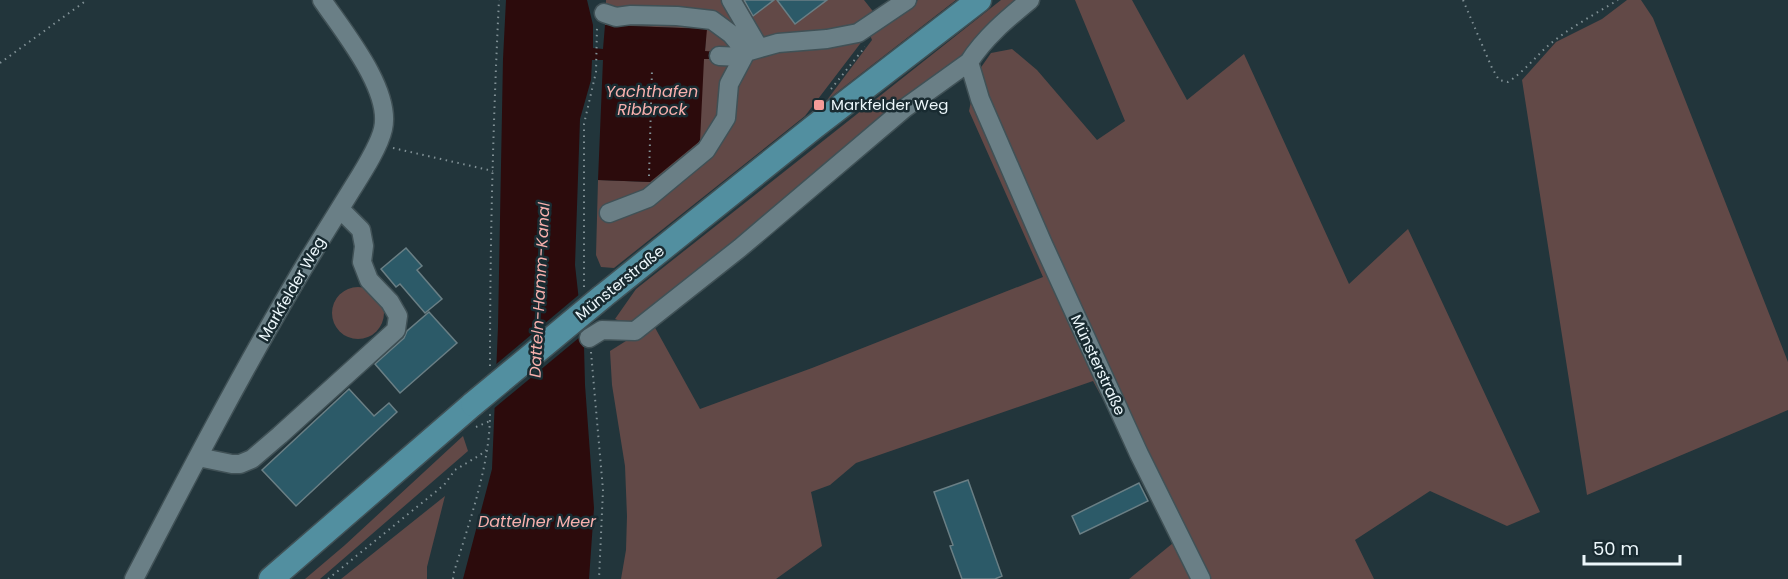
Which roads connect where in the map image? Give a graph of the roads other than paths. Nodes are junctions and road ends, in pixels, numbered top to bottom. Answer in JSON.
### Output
{"nodes":[{"id":1,"x":322,"y":0,"type":"edge"},
{"id":2,"x":731,"y":0,"type":"edge"},
{"id":3,"x":907,"y":0,"type":"edge"},
{"id":4,"x":979,"y":0,"type":"edge"},
{"id":5,"x":1030,"y":0,"type":"edge"},
{"id":6,"x":631,"y":7,"type":"edge"},
{"id":7,"x":678,"y":8,"type":"edge"},
{"id":8,"x":604,"y":13,"type":"dead end"},
{"id":9,"x":749,"y":52,"type":"junction"},
{"id":10,"x":719,"y":56,"type":"dead end"},
{"id":11,"x":969,"y":62,"type":"junction"},
{"id":12,"x":340,"y":209,"type":"junction"},
{"id":13,"x":609,"y":213,"type":"dead end"},
{"id":14,"x":589,"y":338,"type":"road end"},
{"id":15,"x":198,"y":457,"type":"junction"},
{"id":16,"x":134,"y":579,"type":"edge"},
{"id":17,"x":271,"y":579,"type":"edge"},
{"id":18,"x":1201,"y":579,"type":"edge"}],
"edges":[{"from":1,"to":12,"type":"street","name":"Markfelder Weg"},
{"from":2,"to":9,"type":"street"},
{"from":3,"to":9,"type":"street"},
{"from":4,"to":17,"type":"main road","name":"Münsterstraße","bridge":true},
{"from":5,"to":11,"type":"street"},
{"from":6,"to":7,"type":"street"},
{"from":6,"to":8,"type":"street"},
{"from":7,"to":9,"type":"street"},
{"from":9,"to":10,"type":"street"},
{"from":9,"to":13,"type":"street"},
{"from":11,"to":14,"type":"street"},
{"from":11,"to":18,"type":"street","name":"Münsterstraße"},
{"from":12,"to":15,"type":"street","name":"Markfelder Weg"},
{"from":12,"to":15,"type":"street"},
{"from":15,"to":16,"type":"street","name":"Markfelder Weg"}]}
